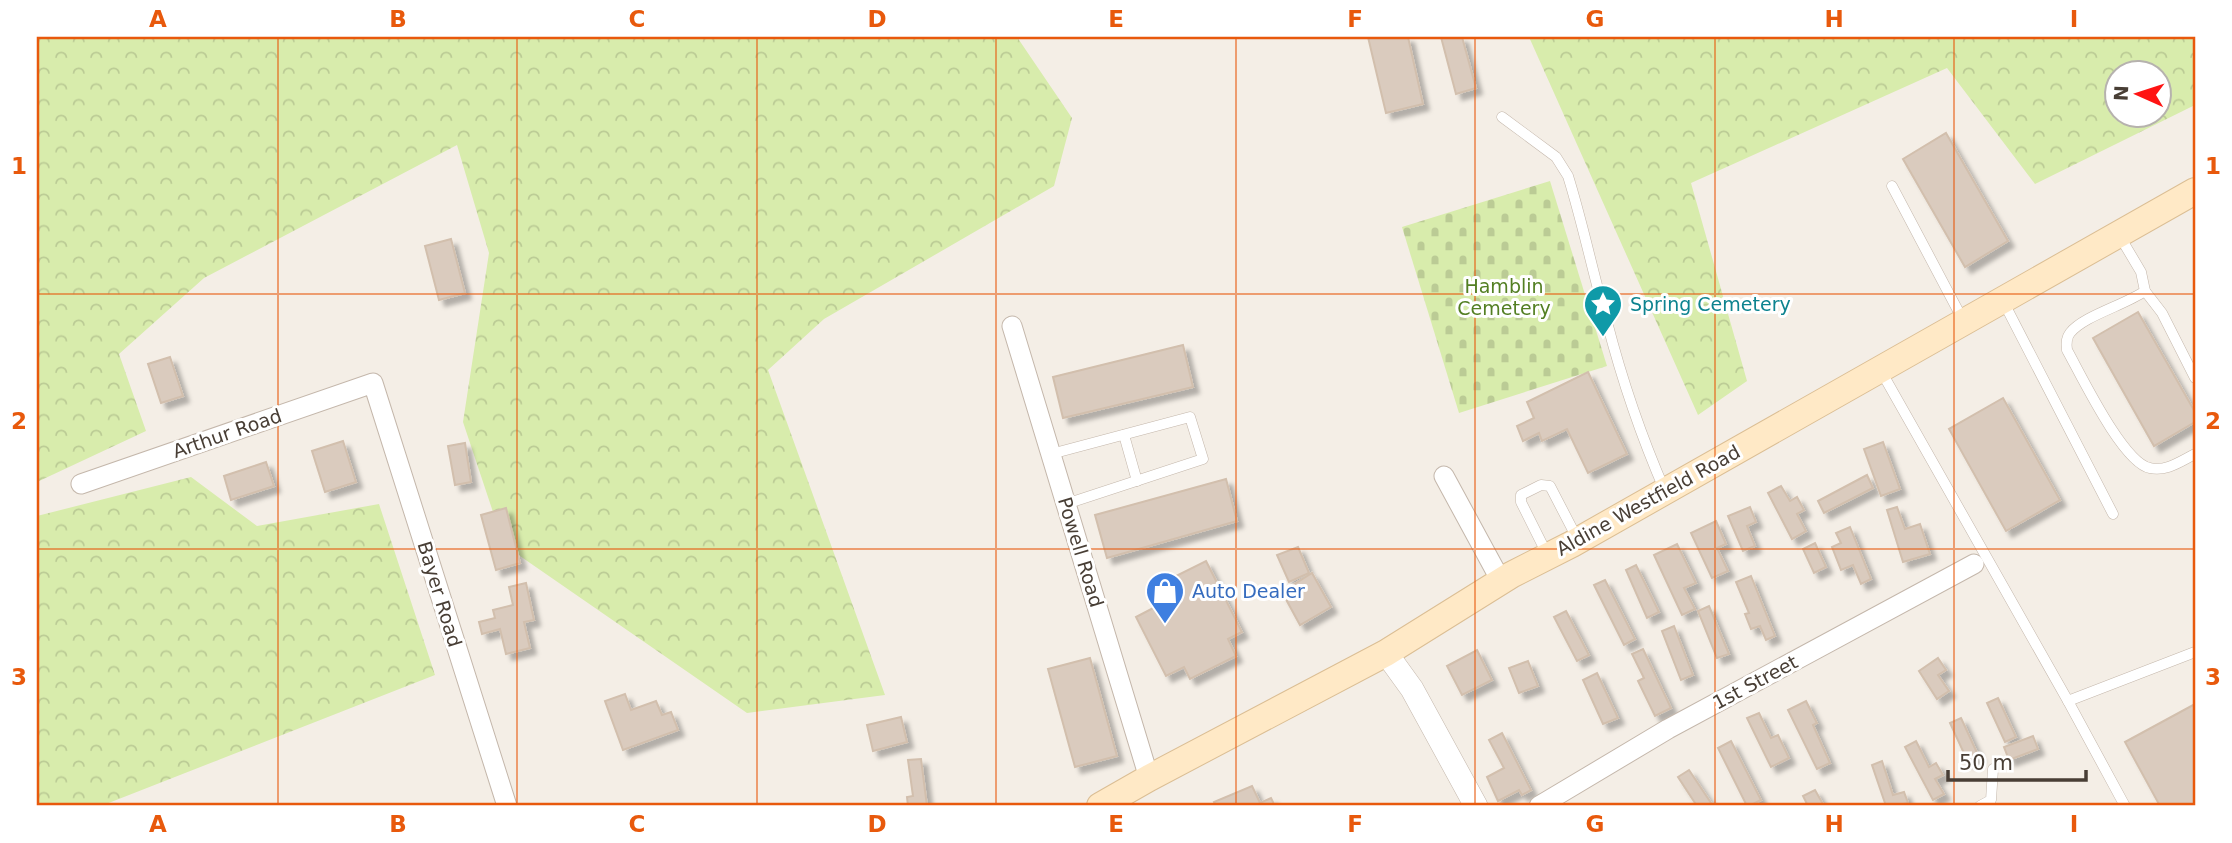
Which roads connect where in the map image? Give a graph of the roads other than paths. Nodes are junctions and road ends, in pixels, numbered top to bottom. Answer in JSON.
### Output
{"nodes":[{"id":1,"x":1502,"y":117,"type":"dead end"},
{"id":2,"x":1892,"y":186,"type":"dead end"},
{"id":3,"x":2195,"y":191,"type":"edge"},
{"id":4,"x":2118,"y":235,"type":"junction"},
{"id":5,"x":2145,"y":291,"type":"junction"},
{"id":6,"x":2002,"y":301,"type":"junction"},
{"id":7,"x":1965,"y":322,"type":"junction"},
{"id":8,"x":1012,"y":326,"type":"dead end"},
{"id":9,"x":1881,"y":370,"type":"junction"},
{"id":10,"x":2195,"y":378,"type":"edge"},
{"id":11,"x":373,"y":383,"type":"joint"},
{"id":12,"x":1124,"y":435,"type":"junction"},
{"id":13,"x":1051,"y":454,"type":"junction"},
{"id":14,"x":2195,"y":454,"type":"edge"},
{"id":15,"x":1444,"y":475,"type":"dead end"},
{"id":16,"x":1138,"y":481,"type":"junction"},
{"id":17,"x":81,"y":484,"type":"dead end"},
{"id":18,"x":1666,"y":491,"type":"junction"},
{"id":19,"x":1066,"y":504,"type":"junction"},
{"id":20,"x":2113,"y":514,"type":"dead end"},
{"id":21,"x":1579,"y":541,"type":"junction"},
{"id":22,"x":1548,"y":556,"type":"junction"},
{"id":23,"x":1974,"y":564,"type":"dead end"},
{"id":24,"x":1501,"y":581,"type":"junction"},
{"id":25,"x":2195,"y":652,"type":"edge"},
{"id":26,"x":1386,"y":653,"type":"junction"},
{"id":27,"x":2068,"y":701,"type":"junction"},
{"id":28,"x":1993,"y":769,"type":"dead end"},
{"id":29,"x":1149,"y":778,"type":"junction"},
{"id":30,"x":507,"y":806,"type":"edge"},
{"id":31,"x":1100,"y":806,"type":"edge"},
{"id":32,"x":1462,"y":806,"type":"edge"},
{"id":33,"x":1476,"y":806,"type":"edge"},
{"id":34,"x":1539,"y":806,"type":"edge"},
{"id":35,"x":1980,"y":806,"type":"edge"},
{"id":36,"x":2125,"y":806,"type":"edge"}],
"edges":[{"from":1,"to":18,"type":"lane"},
{"from":2,"to":7,"type":"lane"},
{"from":3,"to":4,"type":"main road","name":"Aldine Westfield Road"},
{"from":4,"to":5,"type":"lane"},
{"from":4,"to":6,"type":"main road","name":"Aldine Westfield Road"},
{"from":5,"to":10,"type":"lane"},
{"from":5,"to":14,"type":"lane"},
{"from":6,"to":7,"type":"main road","name":"Aldine Westfield Road"},
{"from":6,"to":20,"type":"lane"},
{"from":7,"to":9,"type":"main road","name":"Aldine Westfield Road"},
{"from":8,"to":13,"type":"street","name":"Powell Road"},
{"from":9,"to":18,"type":"main road","name":"Aldine Westfield Road"},
{"from":9,"to":27,"type":"lane"},
{"from":11,"to":17,"type":"street","name":"Arthur Road"},
{"from":11,"to":30,"type":"street","name":"Bayer Road"},
{"from":12,"to":13,"type":"lane"},
{"from":12,"to":16,"type":"lane"},
{"from":12,"to":16,"type":"lane"},
{"from":13,"to":19,"type":"street","name":"Powell Road"},
{"from":15,"to":24,"type":"street"},
{"from":16,"to":19,"type":"lane"},
{"from":18,"to":21,"type":"main road","name":"Aldine Westfield Road"},
{"from":19,"to":29,"type":"street","name":"Powell Road"},
{"from":21,"to":22,"type":"main road","name":"Aldine Westfield Road"},
{"from":21,"to":22,"type":"lane"},
{"from":22,"to":24,"type":"main road","name":"Aldine Westfield Road"},
{"from":23,"to":34,"type":"street","name":"1st Street"},
{"from":24,"to":26,"type":"main road","name":"Aldine Westfield Road"},
{"from":25,"to":27,"type":"lane"},
{"from":26,"to":29,"type":"main road","name":"Aldine Westfield Road"},
{"from":26,"to":32,"type":"street"},
{"from":26,"to":33,"type":"street"},
{"from":27,"to":36,"type":"lane"},
{"from":28,"to":35,"type":"lane"},
{"from":29,"to":31,"type":"main road","name":"Aldine Westfield Road"}]}
